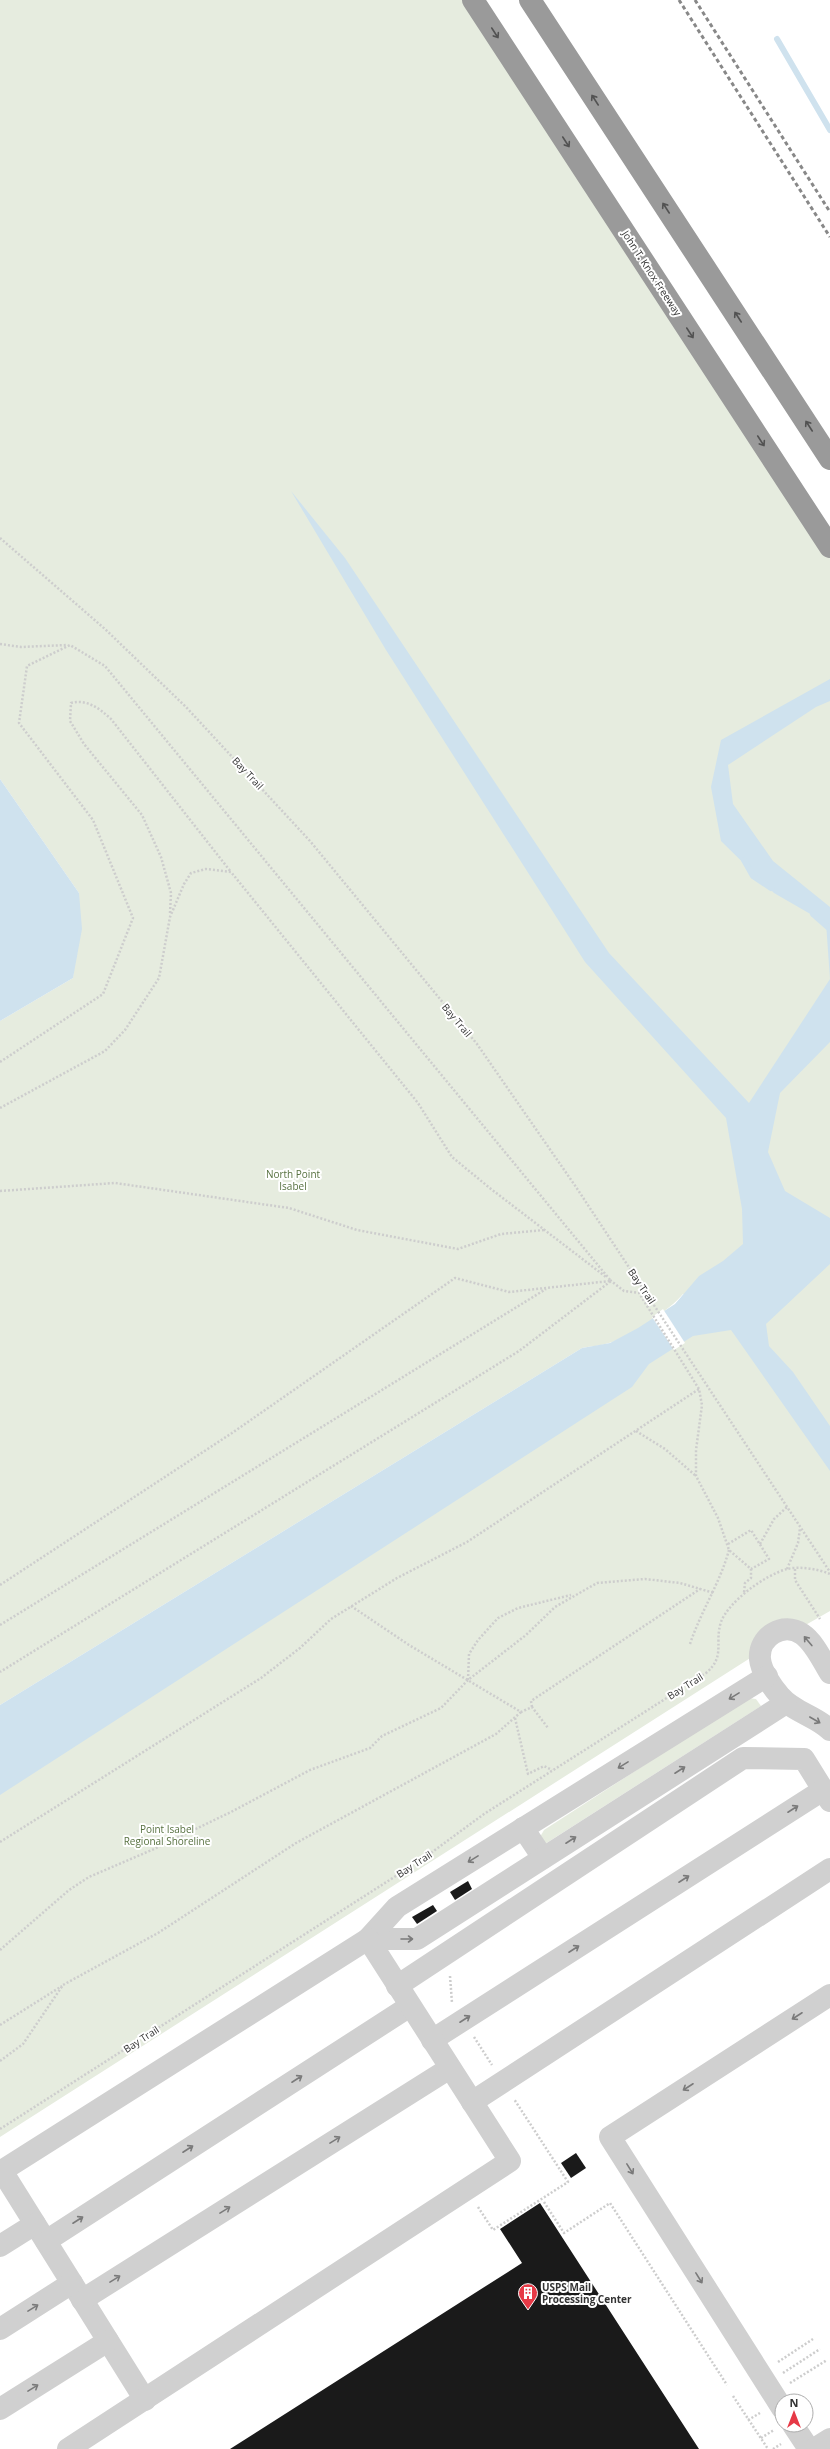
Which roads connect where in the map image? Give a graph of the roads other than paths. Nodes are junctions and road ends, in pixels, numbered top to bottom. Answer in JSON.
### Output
{"nodes":[{"id":1,"x":473,"y":0,"type":"edge"},
{"id":2,"x":530,"y":0,"type":"edge"},
{"id":3,"x":830,"y":459,"type":"edge"},
{"id":4,"x":830,"y":547,"type":"edge"},
{"id":5,"x":830,"y":1673,"type":"edge"},
{"id":6,"x":767,"y":1676,"type":"junction"},
{"id":7,"x":786,"y":1703,"type":"junction"},
{"id":8,"x":830,"y":1730,"type":"edge"},
{"id":9,"x":827,"y":1795,"type":"edge"},
{"id":10,"x":523,"y":1828,"type":"junction"},
{"id":11,"x":543,"y":1858,"type":"junction"},
{"id":12,"x":830,"y":1869,"type":"edge"},
{"id":13,"x":368,"y":1939,"type":"junction"},
{"id":14,"x":397,"y":1986,"type":"junction"},
{"id":15,"x":830,"y":1995,"type":"edge"},
{"id":16,"x":410,"y":2006,"type":"junction"},
{"id":17,"x":432,"y":2040,"type":"junction"},
{"id":18,"x":450,"y":2068,"type":"junction"},
{"id":19,"x":472,"y":2102,"type":"junction"},
{"id":20,"x":1,"y":2171,"type":"edge"},
{"id":21,"x":40,"y":2232,"type":"junction"},
{"id":22,"x":0,"y":2246,"type":"edge"},
{"id":23,"x":77,"y":2292,"type":"junction"},
{"id":24,"x":0,"y":2329,"type":"edge"},
{"id":25,"x":108,"y":2341,"type":"junction"},
{"id":26,"x":773,"y":2395,"type":"edge"},
{"id":27,"x":145,"y":2400,"type":"junction"},
{"id":28,"x":0,"y":2409,"type":"edge"},
{"id":29,"x":798,"y":2433,"type":"edge"},
{"id":30,"x":830,"y":2439,"type":"edge"},
{"id":31,"x":68,"y":2449,"type":"edge"},
{"id":32,"x":809,"y":2449,"type":"edge"},
{"id":33,"x":814,"y":2449,"type":"edge"}],
"edges":[{"from":1,"to":4,"type":"highway","name":"John T. Knox Freeway","one_way":true},
{"from":3,"to":2,"type":"highway","one_way":true},
{"from":5,"to":6,"type":"street","one_way":true},
{"from":6,"to":7,"type":"street"},
{"from":6,"to":10,"type":"street","one_way":true},
{"from":7,"to":8,"type":"street","one_way":true},
{"from":11,"to":7,"type":"street","one_way":true},
{"from":9,"to":14,"type":"street"},
{"from":17,"to":9,"type":"street","one_way":true},
{"from":10,"to":11,"type":"street"},
{"from":10,"to":13,"type":"street","one_way":true},
{"from":13,"to":11,"type":"street","one_way":true},
{"from":12,"to":19,"type":"street"},
{"from":13,"to":14,"type":"street"},
{"from":13,"to":20,"type":"street"},
{"from":14,"to":16,"type":"street"},
{"from":15,"to":26,"type":"street","one_way":true},
{"from":16,"to":17,"type":"street"},
{"from":21,"to":16,"type":"street","one_way":true},
{"from":17,"to":18,"type":"street"},
{"from":18,"to":19,"type":"street"},
{"from":23,"to":18,"type":"street","one_way":true},
{"from":19,"to":27,"type":"street"},
{"from":20,"to":21,"type":"street"},
{"from":21,"to":22,"type":"street"},
{"from":21,"to":23,"type":"street"},
{"from":24,"to":23,"type":"street","one_way":true},
{"from":23,"to":25,"type":"street"},
{"from":25,"to":27,"type":"street"},
{"from":28,"to":25,"type":"street","one_way":true},
{"from":27,"to":31,"type":"street"},
{"from":29,"to":32,"type":"street"},
{"from":30,"to":33,"type":"street"}]}
